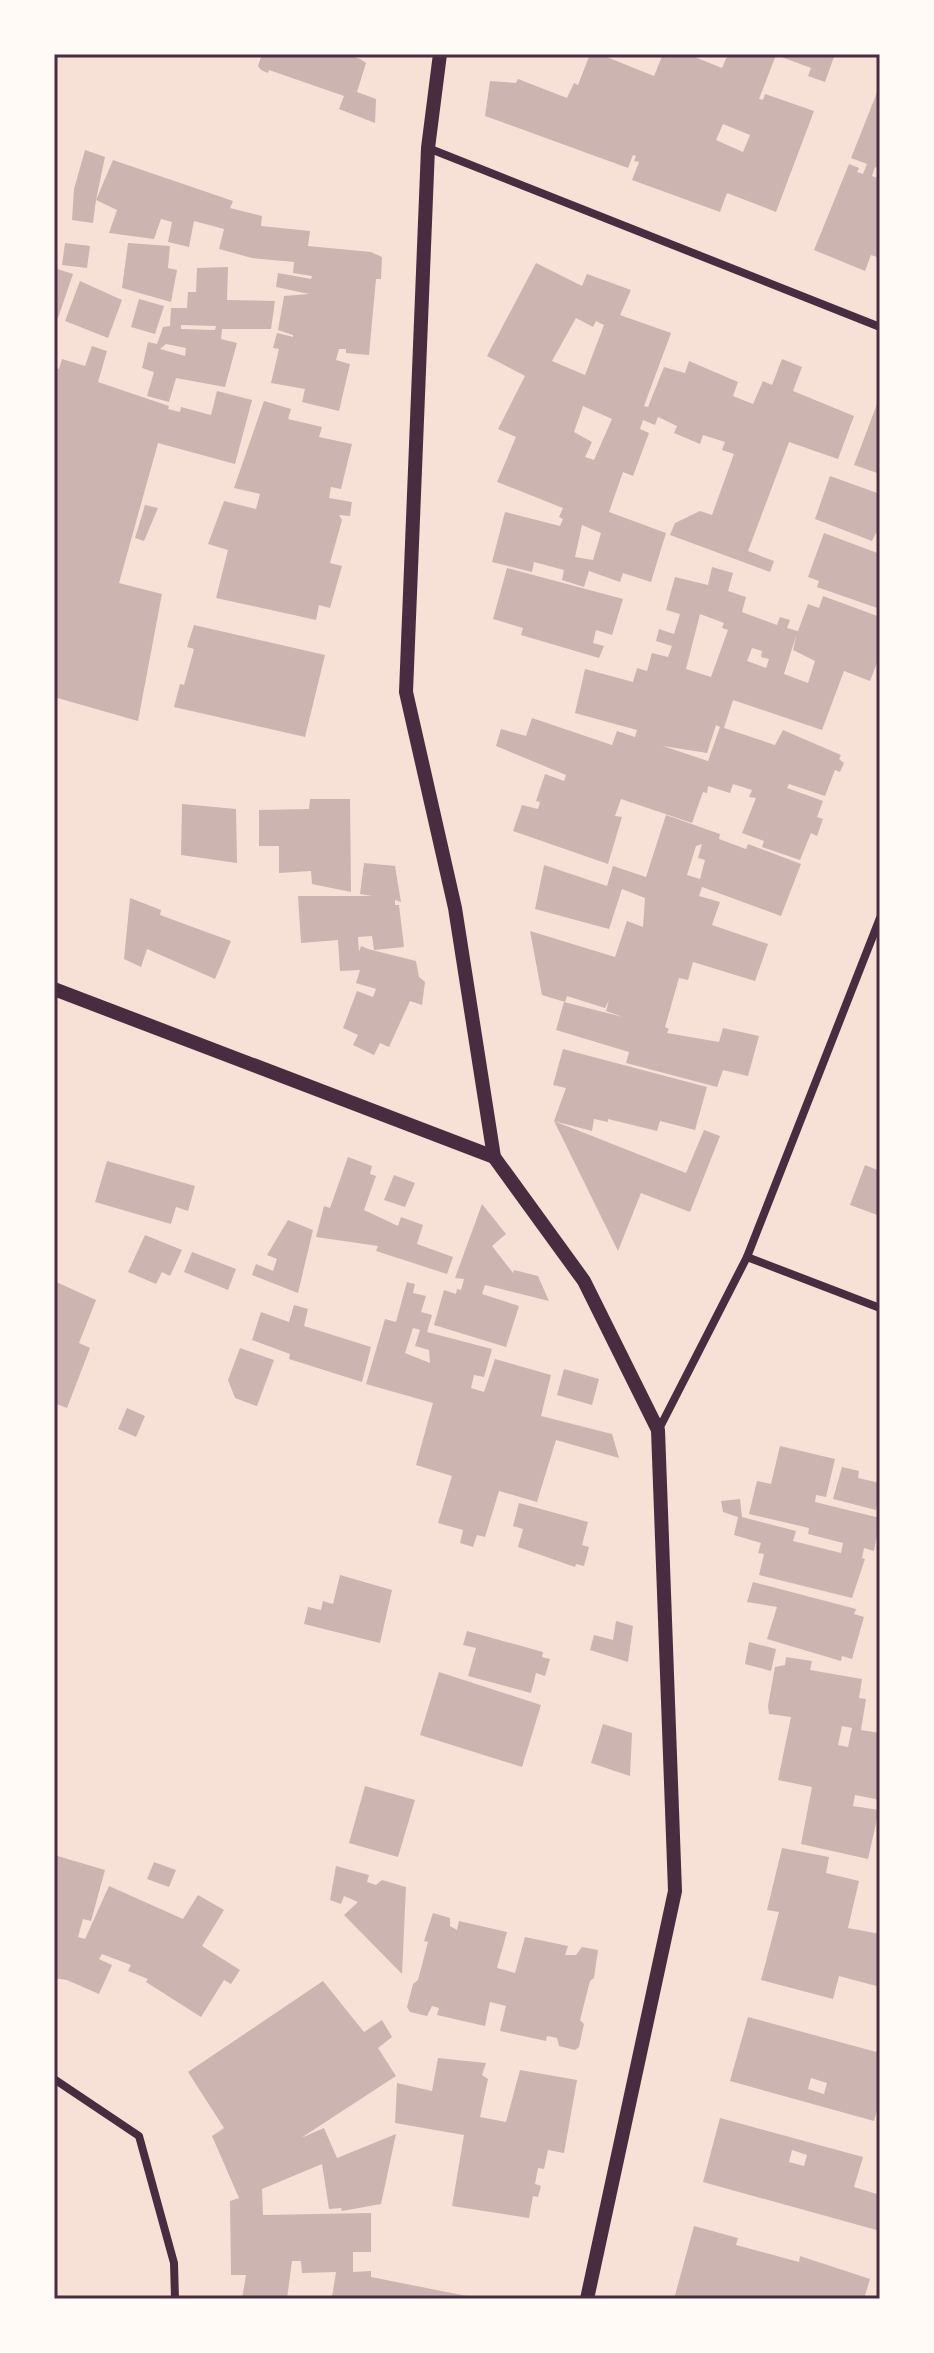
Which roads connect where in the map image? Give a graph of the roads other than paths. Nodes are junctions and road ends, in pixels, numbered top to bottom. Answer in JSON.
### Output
{"nodes":[{"id":1,"x":440,"y":54,"type":"edge"},
{"id":2,"x":428,"y":148,"type":"junction"},
{"id":3,"x":880,"y":327,"type":"edge"},
{"id":4,"x":880,"y":918,"type":"edge"},
{"id":5,"x":54,"y":989,"type":"edge"},
{"id":6,"x":494,"y":1157,"type":"junction"},
{"id":7,"x":747,"y":1257,"type":"junction"},
{"id":8,"x":880,"y":1308,"type":"edge"},
{"id":9,"x":658,"y":1430,"type":"junction"},
{"id":10,"x":54,"y":2079,"type":"edge"},
{"id":11,"x":175,"y":2299,"type":"edge"},
{"id":12,"x":587,"y":2299,"type":"edge"}],
"edges":[{"from":1,"to":2,"type":"street"},
{"from":2,"to":3,"type":"street"},
{"from":2,"to":6,"type":"street"},
{"from":4,"to":7,"type":"street"},
{"from":5,"to":6,"type":"street"},
{"from":6,"to":9,"type":"street"},
{"from":7,"to":8,"type":"street"},
{"from":7,"to":9,"type":"street"},
{"from":9,"to":12,"type":"street"},
{"from":10,"to":11,"type":"street"}]}
